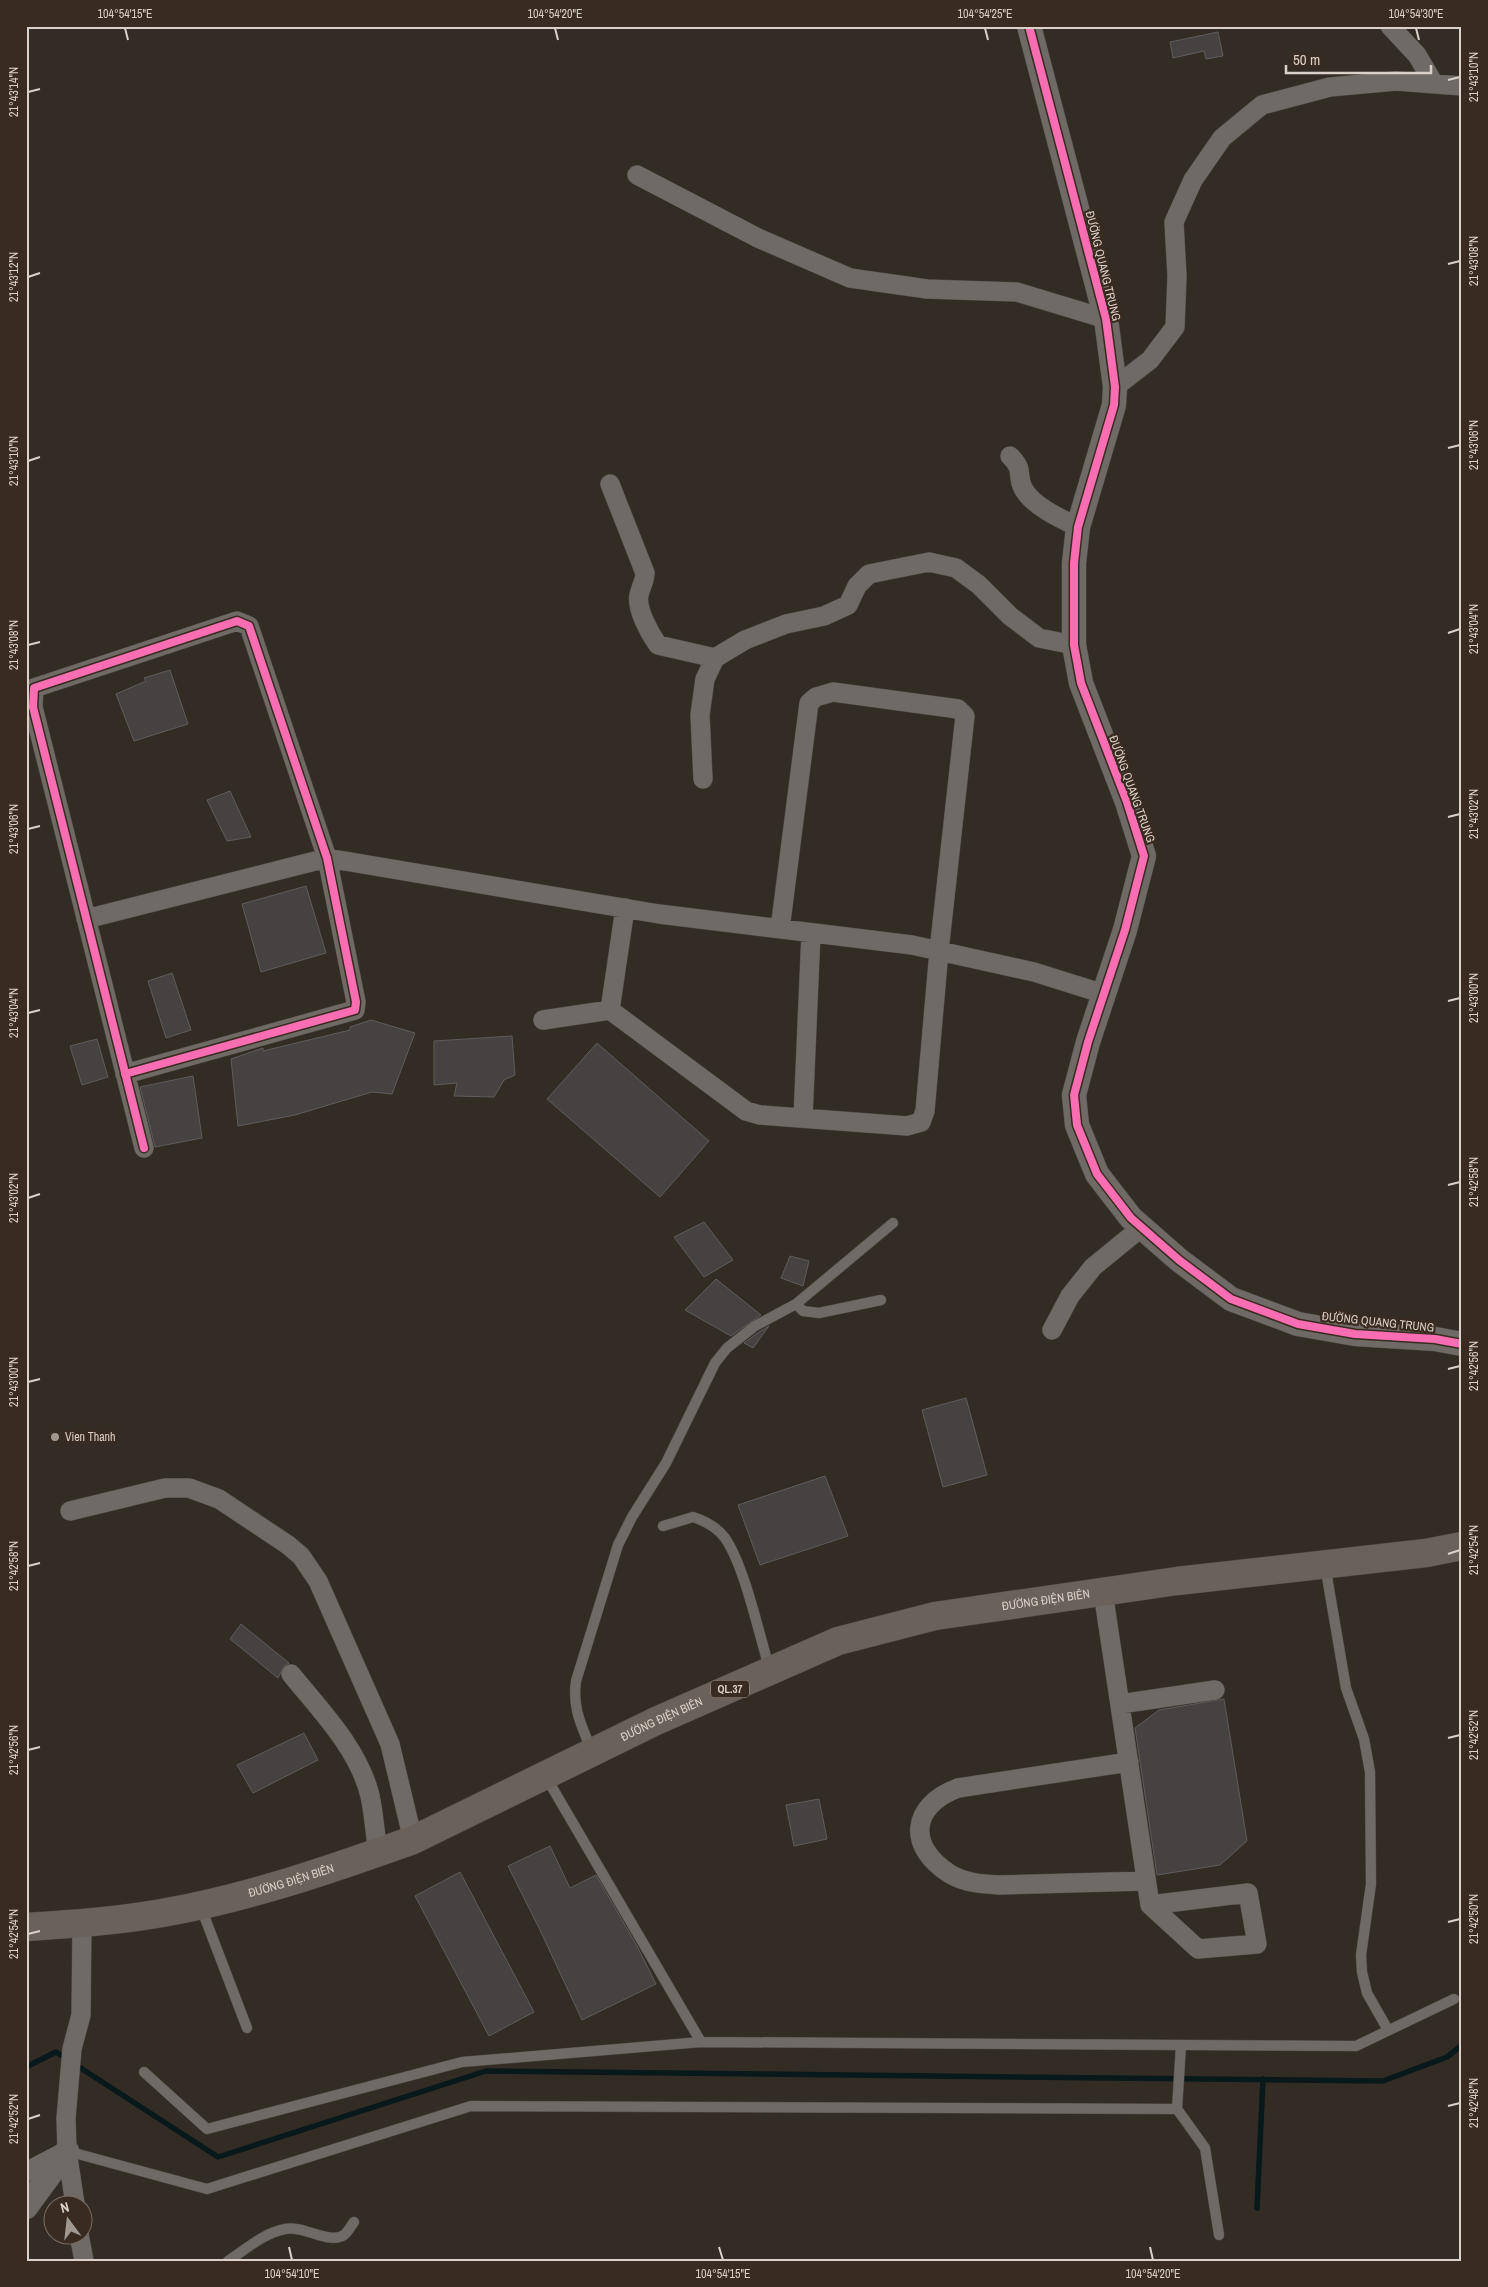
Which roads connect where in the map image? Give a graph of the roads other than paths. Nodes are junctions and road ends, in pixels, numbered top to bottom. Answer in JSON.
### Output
{"nodes":[{"id":1,"x":1029,"y":26,"type":"edge"},
{"id":2,"x":1390,"y":26,"type":"edge"},
{"id":3,"x":1434,"y":84,"type":"junction"},
{"id":4,"x":1462,"y":86,"type":"edge"},
{"id":5,"x":637,"y":175,"type":"dead end"},
{"id":6,"x":1106,"y":319,"type":"junction"},
{"id":7,"x":1115,"y":387,"type":"junction"},
{"id":8,"x":1010,"y":456,"type":"dead end"},
{"id":9,"x":610,"y":484,"type":"dead end"},
{"id":10,"x":1078,"y":527,"type":"junction"},
{"id":11,"x":1074,"y":645,"type":"junction"},
{"id":12,"x":715,"y":658,"type":"junction"},
{"id":13,"x":703,"y":779,"type":"dead end"},
{"id":14,"x":327,"y":858,"type":"junction"},
{"id":15,"x":625,"y":908,"type":"junction"},
{"id":16,"x":86,"y":919,"type":"junction"},
{"id":17,"x":780,"y":929,"type":"junction"},
{"id":18,"x":811,"y":933,"type":"junction"},
{"id":19,"x":939,"y":951,"type":"junction"},
{"id":20,"x":1104,"y":994,"type":"junction"},
{"id":21,"x":610,"y":1010,"type":"junction"},
{"id":22,"x":543,"y":1020,"type":"dead end"},
{"id":23,"x":125,"y":1074,"type":"junction"},
{"id":24,"x":803,"y":1118,"type":"junction"},
{"id":25,"x":144,"y":1148,"type":"dead end"},
{"id":26,"x":893,"y":1223,"type":"dead end"},
{"id":27,"x":1142,"y":1227,"type":"junction"},
{"id":28,"x":881,"y":1300,"type":"dead end"},
{"id":29,"x":796,"y":1304,"type":"junction"},
{"id":30,"x":1052,"y":1330,"type":"dead end"},
{"id":31,"x":1462,"y":1344,"type":"edge"},
{"id":32,"x":70,"y":1511,"type":"dead end"},
{"id":33,"x":663,"y":1526,"type":"dead end"},
{"id":34,"x":1462,"y":1546,"type":"edge"},
{"id":35,"x":1325,"y":1564,"type":"junction"},
{"id":36,"x":1103,"y":1592,"type":"junction"},
{"id":37,"x":770,"y":1671,"type":"junction"},
{"id":38,"x":291,"y":1674,"type":"dead end"},
{"id":39,"x":1216,"y":1690,"type":"dead end"},
{"id":40,"x":1120,"y":1704,"type":"junction"},
{"id":41,"x":592,"y":1752,"type":"junction"},
{"id":42,"x":1129,"y":1762,"type":"junction"},
{"id":43,"x":545,"y":1777,"type":"junction"},
{"id":44,"x":414,"y":1840,"type":"junction"},
{"id":45,"x":378,"y":1852,"type":"junction"},
{"id":46,"x":1146,"y":1881,"type":"junction"},
{"id":47,"x":200,"y":1904,"type":"junction"},
{"id":48,"x":1150,"y":1905,"type":"junction"},
{"id":49,"x":82,"y":1924,"type":"junction"},
{"id":50,"x":26,"y":1926,"type":"edge"},
{"id":51,"x":1454,"y":1999,"type":"dead end"},
{"id":52,"x":247,"y":2028,"type":"dead end"},
{"id":53,"x":1388,"y":2030,"type":"junction"},
{"id":54,"x":701,"y":2042,"type":"junction"},
{"id":55,"x":1180,"y":2050,"type":"junction"},
{"id":56,"x":144,"y":2072,"type":"dead end"},
{"id":57,"x":1177,"y":2105,"type":"junction"},
{"id":58,"x":67,"y":2151,"type":"junction"},
{"id":59,"x":26,"y":2172,"type":"edge"},
{"id":60,"x":73,"y":2194,"type":"edge"},
{"id":61,"x":26,"y":2206,"type":"edge"},
{"id":62,"x":354,"y":2222,"type":"dead end"},
{"id":63,"x":1219,"y":2235,"type":"dead end"},
{"id":64,"x":81,"y":2244,"type":"edge"},
{"id":65,"x":84,"y":2261,"type":"edge"},
{"id":66,"x":228,"y":2261,"type":"edge"}],
"edges":[{"from":1,"to":6,"type":"street","name":"ĐƯỜNG QUANG TRUNG"},
{"from":2,"to":3,"type":"street"},
{"from":3,"to":4,"type":"street"},
{"from":3,"to":7,"type":"street"},
{"from":5,"to":6,"type":"street"},
{"from":6,"to":7,"type":"street","name":"ĐƯỜNG QUANG TRUNG"},
{"from":7,"to":10,"type":"street","name":"ĐƯỜNG QUANG TRUNG"},
{"from":8,"to":10,"type":"street"},
{"from":9,"to":12,"type":"street"},
{"from":10,"to":11,"type":"street","name":"ĐƯỜNG QUANG TRUNG"},
{"from":11,"to":12,"type":"street"},
{"from":11,"to":20,"type":"street","name":"ĐƯỜNG QUANG TRUNG"},
{"from":12,"to":13,"type":"street"},
{"from":14,"to":15,"type":"street"},
{"from":14,"to":16,"type":"street"},
{"from":14,"to":16,"type":"street"},
{"from":14,"to":23,"type":"street"},
{"from":15,"to":17,"type":"street"},
{"from":15,"to":21,"type":"street"},
{"from":16,"to":23,"type":"street"},
{"from":17,"to":18,"type":"street"},
{"from":17,"to":19,"type":"street"},
{"from":18,"to":19,"type":"street"},
{"from":18,"to":24,"type":"street"},
{"from":19,"to":20,"type":"street"},
{"from":19,"to":24,"type":"street"},
{"from":20,"to":27,"type":"street","name":"ĐƯỜNG QUANG TRUNG"},
{"from":21,"to":22,"type":"street"},
{"from":21,"to":24,"type":"street"},
{"from":23,"to":25,"type":"street"},
{"from":26,"to":29,"type":"lane"},
{"from":27,"to":30,"type":"street"},
{"from":27,"to":31,"type":"street","name":"ĐƯỜNG QUANG TRUNG"},
{"from":28,"to":29,"type":"lane"},
{"from":29,"to":41,"type":"lane"},
{"from":32,"to":44,"type":"street"},
{"from":33,"to":37,"type":"lane"},
{"from":34,"to":35,"type":"main road","name":"ĐƯỜNG ĐIỆN BIÊN","number":"QL.37"},
{"from":35,"to":36,"type":"main road","name":"ĐƯỜNG ĐIỆN BIÊN","number":"QL.37"},
{"from":35,"to":53,"type":"lane"},
{"from":36,"to":37,"type":"main road","name":"ĐƯỜNG ĐIỆN BIÊN","number":"QL.37"},
{"from":36,"to":40,"type":"street"},
{"from":37,"to":41,"type":"main road","name":"ĐƯỜNG ĐIỆN BIÊN","number":"QL.37"},
{"from":38,"to":45,"type":"street"},
{"from":39,"to":40,"type":"street"},
{"from":40,"to":42,"type":"street"},
{"from":41,"to":43,"type":"main road","name":"ĐƯỜNG ĐIỆN BIÊN","number":"QL.37"},
{"from":42,"to":46,"type":"street"},
{"from":42,"to":46,"type":"street"},
{"from":43,"to":44,"type":"main road","name":"ĐƯỜNG ĐIỆN BIÊN","number":"QL.37"},
{"from":43,"to":54,"type":"lane"},
{"from":44,"to":45,"type":"main road","name":"ĐƯỜNG ĐIỆN BIÊN","number":"QL.37"},
{"from":45,"to":47,"type":"main road","name":"ĐƯỜNG ĐIỆN BIÊN","number":"QL.37"},
{"from":46,"to":48,"type":"street"},
{"from":47,"to":49,"type":"main road","name":"ĐƯỜNG ĐIỆN BIÊN","number":"QL.37"},
{"from":47,"to":52,"type":"lane"},
{"from":48,"to":48,"type":"street"},
{"from":49,"to":50,"type":"main road","name":"ĐƯỜNG ĐIỆN BIÊN","number":"QL.37"},
{"from":49,"to":58,"type":"street"},
{"from":51,"to":53,"type":"lane"},
{"from":53,"to":55,"type":"lane"},
{"from":54,"to":55,"type":"lane"},
{"from":54,"to":56,"type":"lane"},
{"from":55,"to":57,"type":"lane"},
{"from":57,"to":58,"type":"lane"},
{"from":57,"to":63,"type":"lane"},
{"from":58,"to":59,"type":"street"},
{"from":58,"to":60,"type":"street"},
{"from":58,"to":61,"type":"street"},
{"from":62,"to":66,"type":"lane"},
{"from":64,"to":65,"type":"street"}]}
